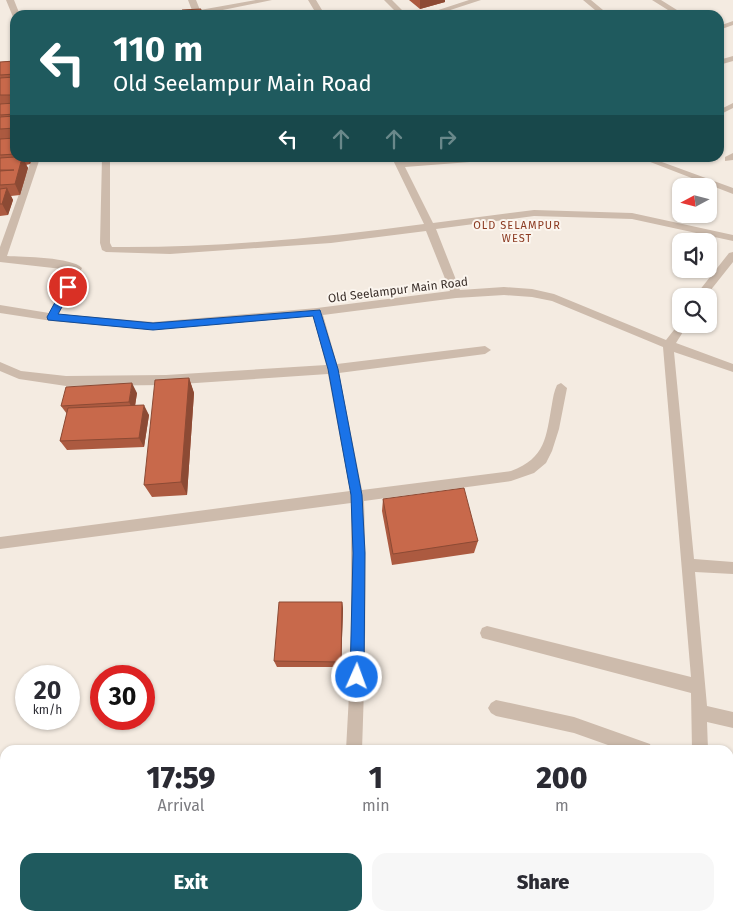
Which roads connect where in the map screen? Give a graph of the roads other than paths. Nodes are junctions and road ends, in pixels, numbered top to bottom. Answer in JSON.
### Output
{"nodes":[{"id":1,"x":268,"y":0,"type":"edge"},
{"id":2,"x":388,"y":0,"type":"edge"},
{"id":3,"x":477,"y":0,"type":"edge"},
{"id":4,"x":587,"y":0,"type":"edge"},
{"id":5,"x":656,"y":0,"type":"edge"},
{"id":6,"x":465,"y":1,"type":"edge"},
{"id":7,"x":449,"y":8,"type":"joint"},
{"id":8,"x":213,"y":10,"type":"edge"},
{"id":9,"x":398,"y":10,"type":"edge"},
{"id":10,"x":443,"y":10,"type":"edge"},
{"id":11,"x":599,"y":10,"type":"edge"},
{"id":12,"x":673,"y":10,"type":"edge"},
{"id":13,"x":35,"y":162,"type":"edge"},
{"id":14,"x":106,"y":162,"type":"edge"},
{"id":15,"x":398,"y":162,"type":"edge"},
{"id":16,"x":655,"y":162,"type":"edge"},
{"id":17,"x":733,"y":191,"type":"edge"},
{"id":18,"x":430,"y":227,"type":"junction"},
{"id":19,"x":733,"y":238,"type":"edge"},
{"id":20,"x":733,"y":255,"type":"edge"},
{"id":21,"x":706,"y":288,"type":"edge"},
{"id":22,"x":456,"y":294,"type":"junction"},
{"id":23,"x":0,"y":310,"type":"edge"},
{"id":24,"x":317,"y":312,"type":"junction"},
{"id":25,"x":52,"y":317,"type":"junction"},
{"id":26,"x":676,"y":333,"type":"edge"},
{"id":27,"x":668,"y":346,"type":"junction"},
{"id":28,"x":485,"y":350,"type":"dead end"},
{"id":29,"x":0,"y":366,"type":"edge"},
{"id":30,"x":733,"y":368,"type":"edge"},
{"id":31,"x":333,"y":369,"type":"junction"},
{"id":32,"x":561,"y":388,"type":"dead end"},
{"id":33,"x":357,"y":495,"type":"junction"},
{"id":34,"x":0,"y":543,"type":"edge"},
{"id":35,"x":688,"y":565,"type":"junction"},
{"id":36,"x":733,"y":568,"type":"edge"},
{"id":37,"x":487,"y":633,"type":"dead end"},
{"id":38,"x":699,"y":687,"type":"junction"},
{"id":39,"x":496,"y":708,"type":"dead end"},
{"id":40,"x":700,"y":712,"type":"junction"},
{"id":41,"x":733,"y":720,"type":"edge"},
{"id":42,"x":354,"y":745,"type":"edge"},
{"id":43,"x":630,"y":745,"type":"edge"},
{"id":44,"x":700,"y":745,"type":"edge"}],
"edges":[{"from":1,"to":8,"type":"street"},
{"from":2,"to":9,"type":"street"},
{"from":3,"to":6,"type":"street"},
{"from":4,"to":11,"type":"street"},
{"from":5,"to":12,"type":"street"},
{"from":6,"to":7,"type":"street"},
{"from":7,"to":10,"type":"street"},
{"from":13,"to":25,"type":"street"},
{"from":14,"to":18,"type":"street"},
{"from":15,"to":18,"type":"street"},
{"from":16,"to":17,"type":"street"},
{"from":18,"to":19,"type":"street"},
{"from":18,"to":22,"type":"street"},
{"from":20,"to":21,"type":"street"},
{"from":22,"to":24,"type":"street","name":"Old Seelampur Main Road"},
{"from":22,"to":27,"type":"street","name":"Old Seelampur Main Road"},
{"from":23,"to":25,"type":"street","name":"Old Seelampur Main Road"},
{"from":24,"to":25,"type":"street","name":"Old Seelampur Main Road"},
{"from":24,"to":31,"type":"street"},
{"from":26,"to":27,"type":"street"},
{"from":27,"to":30,"type":"street","name":"Old Seelampur Main Road"},
{"from":27,"to":35,"type":"street"},
{"from":28,"to":31,"type":"street"},
{"from":29,"to":31,"type":"street"},
{"from":31,"to":33,"type":"street"},
{"from":32,"to":33,"type":"street"},
{"from":33,"to":34,"type":"street"},
{"from":33,"to":42,"type":"street"},
{"from":35,"to":36,"type":"street"},
{"from":35,"to":38,"type":"street"},
{"from":37,"to":38,"type":"street"},
{"from":38,"to":40,"type":"street"},
{"from":39,"to":43,"type":"street"},
{"from":40,"to":41,"type":"street"},
{"from":40,"to":44,"type":"street"}]}
